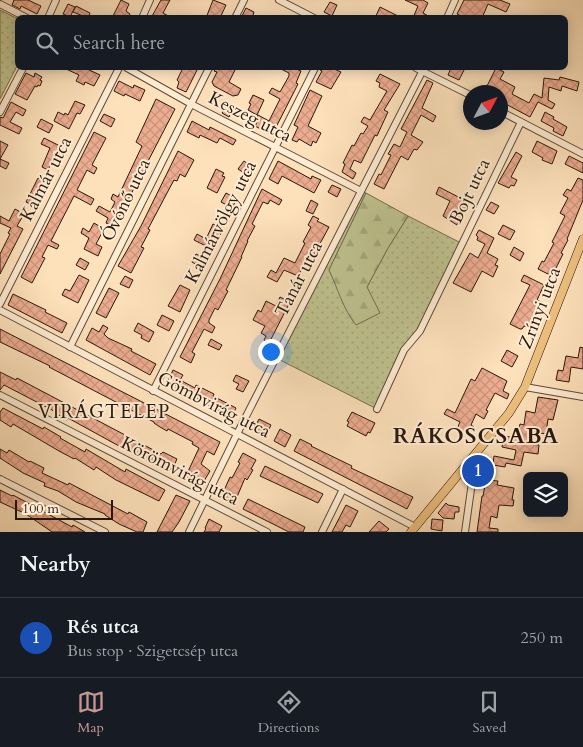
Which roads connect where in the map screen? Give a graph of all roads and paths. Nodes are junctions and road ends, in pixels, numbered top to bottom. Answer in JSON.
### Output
{"nodes":[{"id":1,"x":56,"y":0,"type":"edge"},
{"id":2,"x":150,"y":0,"type":"edge"},
{"id":3,"x":244,"y":0,"type":"edge"},
{"id":4,"x":279,"y":0,"type":"edge"},
{"id":5,"x":455,"y":0,"type":"edge"},
{"id":6,"x":0,"y":4,"type":"edge"},
{"id":7,"x":21,"y":15,"type":"edge"},
{"id":8,"x":49,"y":15,"type":"edge"},
{"id":9,"x":143,"y":15,"type":"edge"},
{"id":10,"x":236,"y":15,"type":"edge"},
{"id":11,"x":308,"y":15,"type":"edge"},
{"id":12,"x":448,"y":15,"type":"edge"},
{"id":13,"x":22,"y":70,"type":"edge"},
{"id":14,"x":118,"y":70,"type":"edge"},
{"id":15,"x":131,"y":70,"type":"edge"},
{"id":16,"x":208,"y":70,"type":"edge"},
{"id":17,"x":314,"y":70,"type":"edge"},
{"id":18,"x":421,"y":70,"type":"edge"},
{"id":19,"x":423,"y":70,"type":"edge"},
{"id":20,"x":463,"y":92,"type":"edge"},
{"id":21,"x":191,"y":104,"type":"junction"},
{"id":22,"x":0,"y":112,"type":"edge"},
{"id":23,"x":508,"y":115,"type":"edge"},
{"id":24,"x":521,"y":122,"type":"junction"},
{"id":25,"x":275,"y":147,"type":"junction"},
{"id":26,"x":583,"y":154,"type":"edge"},
{"id":27,"x":361,"y":191,"type":"junction"},
{"id":28,"x":583,"y":239,"type":"edge"},
{"id":29,"x":0,"y":304,"type":"edge"},
{"id":30,"x":0,"y":310,"type":"edge"},
{"id":31,"x":70,"y":347,"type":"junction"},
{"id":32,"x":525,"y":387,"type":"junction"},
{"id":33,"x":153,"y":390,"type":"junction"},
{"id":34,"x":0,"y":396,"type":"edge"},
{"id":35,"x":583,"y":397,"type":"edge"},
{"id":36,"x":377,"y":410,"type":"dead end"},
{"id":37,"x":237,"y":434,"type":"junction"},
{"id":38,"x":476,"y":454,"type":"junction"},
{"id":39,"x":0,"y":479,"type":"edge"},
{"id":40,"x":343,"y":489,"type":"junction"},
{"id":41,"x":204,"y":501,"type":"junction"},
{"id":42,"x":413,"y":529,"type":"edge"},
{"id":43,"x":106,"y":532,"type":"edge"},
{"id":44,"x":189,"y":532,"type":"edge"},
{"id":45,"x":267,"y":532,"type":"edge"},
{"id":46,"x":322,"y":532,"type":"edge"},
{"id":47,"x":464,"y":532,"type":"edge"}],
"edges":[{"from":1,"to":8,"type":"street"},
{"from":2,"to":9,"type":"street"},
{"from":3,"to":10,"type":"street"},
{"from":4,"to":11,"type":"street"},
{"from":5,"to":12,"type":"street"},
{"from":6,"to":7,"type":"street"},
{"from":13,"to":22,"type":"street"},
{"from":14,"to":29,"type":"street","name":"Kalmár utca"},
{"from":15,"to":21,"type":"street","name":"Keszeg utca"},
{"from":16,"to":21,"type":"street","name":"Óvónő utca"},
{"from":17,"to":25,"type":"street","name":"Kalmárvölgy utca"},
{"from":18,"to":27,"type":"street","name":"Tanár utca"},
{"from":19,"to":20,"type":"street"},
{"from":21,"to":25,"type":"street","name":"Keszeg utca"},
{"from":21,"to":31,"type":"street","name":"Óvónő utca"},
{"from":23,"to":24,"type":"street"},
{"from":24,"to":26,"type":"street"},
{"from":24,"to":36,"type":"street","name":"Bojt utca"},
{"from":25,"to":27,"type":"street","name":"Keszeg utca"},
{"from":25,"to":33,"type":"street","name":"Kalmárvölgy utca"},
{"from":27,"to":37,"type":"street","name":"Tanár utca"},
{"from":28,"to":32,"type":"main road","name":"Zrínyi utca"},
{"from":30,"to":31,"type":"street","name":"Gömbvirág utca"},
{"from":31,"to":33,"type":"street","name":"Gömbvirág utca"},
{"from":32,"to":35,"type":"street"},
{"from":32,"to":38,"type":"main road","name":"Zrínyi utca"},
{"from":33,"to":37,"type":"street","name":"Gömbvirág utca"},
{"from":34,"to":41,"type":"street","name":"Körömvirág utca"},
{"from":37,"to":40,"type":"street","name":"Gömbvirág utca"},
{"from":37,"to":41,"type":"street","name":"Tanár utca"},
{"from":38,"to":42,"type":"main road","name":"Zrínyi utca"},
{"from":38,"to":47,"type":"street"},
{"from":39,"to":43,"type":"street"},
{"from":40,"to":42,"type":"street","name":"Gömbvirág utca"},
{"from":40,"to":46,"type":"street"},
{"from":41,"to":44,"type":"street","name":"Tanár utca"},
{"from":41,"to":45,"type":"street","name":"Körömvirág utca"}]}
